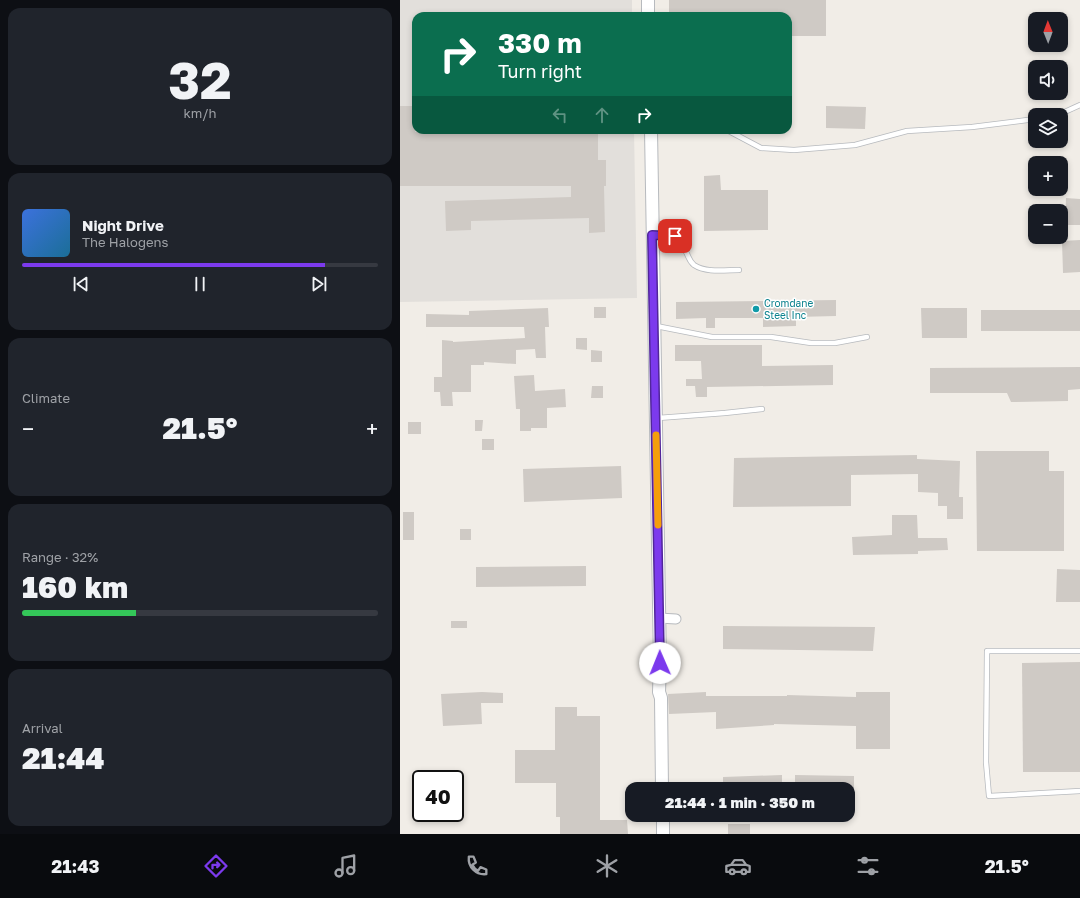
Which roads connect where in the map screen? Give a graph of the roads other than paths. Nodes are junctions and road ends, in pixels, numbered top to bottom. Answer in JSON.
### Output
{"nodes":[{"id":1,"x":648,"y":0,"type":"edge"},
{"id":2,"x":648,"y":12,"type":"edge"},
{"id":3,"x":1080,"y":105,"type":"edge"},
{"id":4,"x":1068,"y":110,"type":"edge"},
{"id":5,"x":1028,"y":119,"type":"edge"},
{"id":6,"x":651,"y":134,"type":"edge"},
{"id":7,"x":735,"y":134,"type":"edge"},
{"id":8,"x":652,"y":235,"type":"junction"},
{"id":9,"x":739,"y":270,"type":"dead end"},
{"id":10,"x":654,"y":326,"type":"junction"},
{"id":11,"x":867,"y":337,"type":"dead end"},
{"id":12,"x":762,"y":409,"type":"dead end"},
{"id":13,"x":656,"y":418,"type":"junction"},
{"id":14,"x":660,"y":618,"type":"junction"},
{"id":15,"x":676,"y":619,"type":"dead end"},
{"id":16,"x":1080,"y":650,"type":"edge"},
{"id":17,"x":662,"y":782,"type":"edge"},
{"id":18,"x":1080,"y":792,"type":"edge"},
{"id":19,"x":663,"y":822,"type":"edge"},
{"id":20,"x":663,"y":834,"type":"edge"}],
"edges":[{"from":1,"to":2,"type":"street"},
{"from":3,"to":4,"type":"lane"},
{"from":5,"to":7,"type":"lane"},
{"from":6,"to":8,"type":"street"},
{"from":8,"to":9,"type":"lane"},
{"from":8,"to":10,"type":"street"},
{"from":10,"to":11,"type":"lane"},
{"from":10,"to":13,"type":"street"},
{"from":12,"to":13,"type":"lane"},
{"from":13,"to":14,"type":"street"},
{"from":14,"to":15,"type":"street"},
{"from":14,"to":17,"type":"street"},
{"from":16,"to":18,"type":"lane"},
{"from":19,"to":20,"type":"street"}]}
